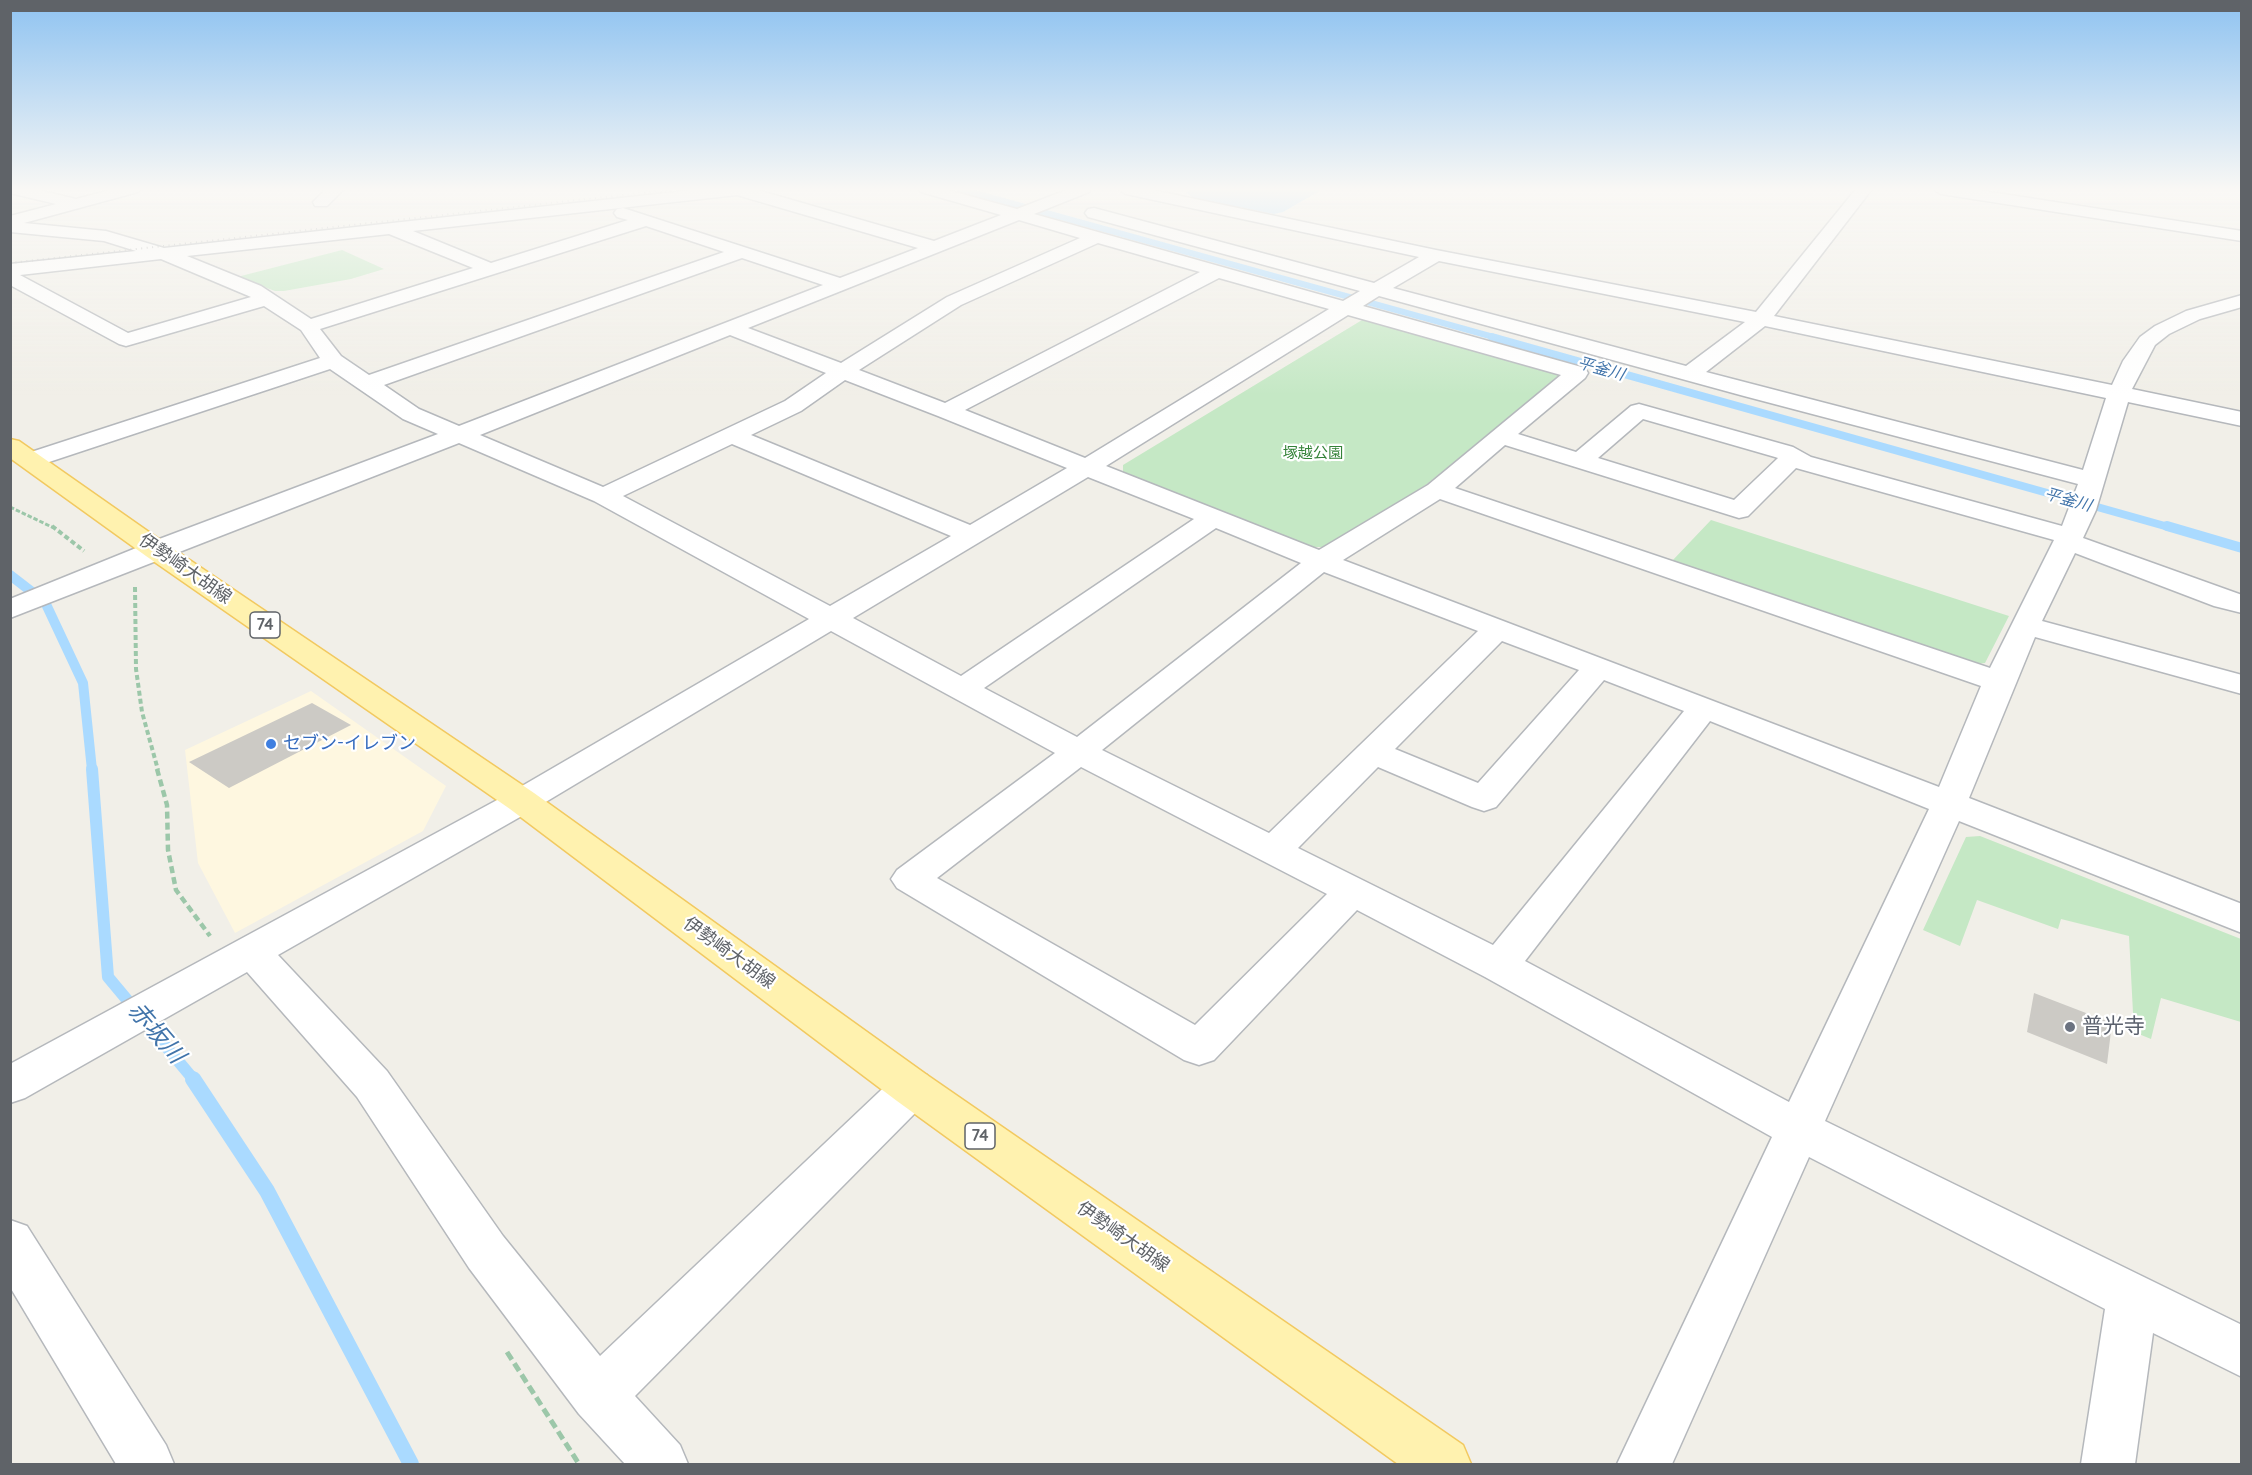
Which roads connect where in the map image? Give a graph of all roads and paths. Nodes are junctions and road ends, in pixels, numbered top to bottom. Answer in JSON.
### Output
{"nodes":[{"id":1,"x":30,"y":258,"type":"edge"},
{"id":2,"x":119,"y":258,"type":"edge"},
{"id":3,"x":174,"y":258,"type":"edge"},
{"id":4,"x":463,"y":258,"type":"edge"},
{"id":5,"x":522,"y":258,"type":"edge"},
{"id":6,"x":724,"y":258,"type":"edge"},
{"id":7,"x":759,"y":258,"type":"edge"},
{"id":8,"x":907,"y":258,"type":"edge"},
{"id":9,"x":1050,"y":258,"type":"edge"},
{"id":10,"x":1170,"y":258,"type":"edge"},
{"id":11,"x":1228,"y":258,"type":"edge"},
{"id":12,"x":1431,"y":258,"type":"edge"},
{"id":13,"x":1450,"y":258,"type":"edge"},
{"id":14,"x":1809,"y":258,"type":"edge"},
{"id":15,"x":10,"y":260,"type":"edge"},
{"id":16,"x":488,"y":268,"type":"junction"},
{"id":17,"x":10,"y":270,"type":"edge"},
{"id":18,"x":1217,"y":271,"type":"junction"},
{"id":19,"x":10,"y":277,"type":"edge"},
{"id":20,"x":840,"y":284,"type":"junction"},
{"id":21,"x":268,"y":298,"type":"junction"},
{"id":22,"x":1361,"y":299,"type":"junction"},
{"id":23,"x":2241,"y":302,"type":"edge"},
{"id":24,"x":1761,"y":319,"type":"junction"},
{"id":25,"x":308,"y":326,"type":"junction"},
{"id":26,"x":729,"y":328,"type":"junction"},
{"id":27,"x":333,"y":361,"type":"junction"},
{"id":28,"x":843,"y":371,"type":"junction"},
{"id":29,"x":1690,"y":374,"type":"junction"},
{"id":30,"x":366,"y":384,"type":"junction"},
{"id":31,"x":2119,"y":393,"type":"junction"},
{"id":32,"x":946,"y":411,"type":"junction"},
{"id":33,"x":2241,"y":419,"type":"edge"},
{"id":34,"x":458,"y":435,"type":"junction"},
{"id":35,"x":733,"y":436,"type":"junction"},
{"id":36,"x":1500,"y":436,"type":"junction"},
{"id":37,"x":21,"y":453,"type":"edge"},
{"id":38,"x":1793,"y":457,"type":"junction"},
{"id":39,"x":1580,"y":461,"type":"junction"},
{"id":40,"x":1087,"y":467,"type":"junction"},
{"id":41,"x":1437,"y":490,"type":"junction"},
{"id":42,"x":603,"y":496,"type":"junction"},
{"id":43,"x":10,"y":507,"type":"edge"},
{"id":44,"x":2080,"y":511,"type":"junction"},
{"id":45,"x":1213,"y":518,"type":"junction"},
{"id":46,"x":972,"y":535,"type":"junction"},
{"id":47,"x":156,"y":550,"type":"junction"},
{"id":48,"x":1321,"y":561,"type":"junction"},
{"id":49,"x":104,"y":571,"type":"junction"},
{"id":50,"x":2241,"y":604,"type":"edge"},
{"id":51,"x":10,"y":609,"type":"edge"},
{"id":52,"x":830,"y":617,"type":"junction"},
{"id":53,"x":2025,"y":625,"type":"junction"},
{"id":54,"x":1498,"y":628,"type":"junction"},
{"id":55,"x":1599,"y":667,"type":"junction"},
{"id":56,"x":1999,"y":682,"type":"junction"},
{"id":57,"x":2241,"y":685,"type":"edge"},
{"id":58,"x":962,"y":689,"type":"junction"},
{"id":59,"x":1704,"y":707,"type":"junction"},
{"id":60,"x":1079,"y":752,"type":"junction"},
{"id":61,"x":1373,"y":752,"type":"junction"},
{"id":62,"x":522,"y":801,"type":"junction"},
{"id":63,"x":1949,"y":804,"type":"junction"},
{"id":64,"x":1274,"y":850,"type":"junction"},
{"id":65,"x":1351,"y":893,"type":"junction"},
{"id":66,"x":2241,"y":919,"type":"edge"},
{"id":67,"x":240,"y":957,"type":"junction"},
{"id":68,"x":1499,"y":966,"type":"junction"},
{"id":69,"x":10,"y":1085,"type":"edge"},
{"id":70,"x":912,"y":1088,"type":"junction"},
{"id":71,"x":1800,"y":1130,"type":"junction"},
{"id":72,"x":10,"y":1242,"type":"edge"},
{"id":73,"x":2132,"y":1299,"type":"junction"},
{"id":74,"x":2241,"y":1352,"type":"edge"},
{"id":75,"x":598,"y":1395,"type":"junction"},
{"id":76,"x":147,"y":1464,"type":"edge"},
{"id":77,"x":661,"y":1464,"type":"edge"},
{"id":78,"x":1444,"y":1464,"type":"edge"},
{"id":79,"x":1644,"y":1464,"type":"edge"},
{"id":80,"x":2108,"y":1464,"type":"edge"}],
"edges":[{"from":1,"to":15,"type":"street"},
{"from":2,"to":17,"type":"street"},
{"from":3,"to":21,"type":"street"},
{"from":4,"to":16,"type":"street"},
{"from":5,"to":16,"type":"street"},
{"from":6,"to":30,"type":"street"},
{"from":7,"to":20,"type":"street"},
{"from":8,"to":20,"type":"street"},
{"from":9,"to":28,"type":"street"},
{"from":10,"to":18,"type":"street"},
{"from":11,"to":22,"type":"street"},
{"from":12,"to":22,"type":"street"},
{"from":13,"to":24,"type":"street"},
{"from":14,"to":24,"type":"street"},
{"from":16,"to":25,"type":"street"},
{"from":18,"to":22,"type":"street"},
{"from":18,"to":32,"type":"street"},
{"from":19,"to":21,"type":"street"},
{"from":20,"to":26,"type":"street"},
{"from":21,"to":25,"type":"street"},
{"from":22,"to":29,"type":"street"},
{"from":22,"to":36,"type":"street"},
{"from":22,"to":40,"type":"street"},
{"from":23,"to":31,"type":"street"},
{"from":24,"to":29,"type":"street"},
{"from":24,"to":31,"type":"street"},
{"from":25,"to":27,"type":"street"},
{"from":26,"to":28,"type":"street"},
{"from":26,"to":34,"type":"street"},
{"from":27,"to":30,"type":"street"},
{"from":27,"to":37,"type":"street"},
{"from":28,"to":32,"type":"street"},
{"from":28,"to":35,"type":"street"},
{"from":29,"to":44,"type":"street"},
{"from":30,"to":34,"type":"street"},
{"from":31,"to":33,"type":"street"},
{"from":31,"to":44,"type":"street"},
{"from":32,"to":40,"type":"street"},
{"from":34,"to":42,"type":"street"},
{"from":34,"to":47,"type":"street"},
{"from":35,"to":42,"type":"street"},
{"from":35,"to":46,"type":"street"},
{"from":36,"to":39,"type":"street"},
{"from":36,"to":41,"type":"street"},
{"from":37,"to":47,"type":"main road","name":"伊勢崎大胡線","number":"74"},
{"from":38,"to":39,"type":"street"},
{"from":38,"to":39,"type":"street"},
{"from":38,"to":44,"type":"street"},
{"from":40,"to":45,"type":"street"},
{"from":40,"to":46,"type":"street"},
{"from":41,"to":48,"type":"street"},
{"from":41,"to":56,"type":"street"},
{"from":42,"to":52,"type":"street"},
{"from":43,"to":49,"type":"path"},
{"from":44,"to":50,"type":"street"},
{"from":44,"to":53,"type":"street"},
{"from":45,"to":48,"type":"street"},
{"from":45,"to":58,"type":"street"},
{"from":46,"to":52,"type":"street"},
{"from":47,"to":49,"type":"street"},
{"from":47,"to":62,"type":"main road","name":"伊勢崎大胡線","number":"74"},
{"from":48,"to":54,"type":"street"},
{"from":48,"to":60,"type":"street"},
{"from":49,"to":51,"type":"street"},
{"from":49,"to":67,"type":"path"},
{"from":52,"to":58,"type":"street"},
{"from":52,"to":62,"type":"street"},
{"from":53,"to":56,"type":"street"},
{"from":53,"to":57,"type":"street"},
{"from":54,"to":55,"type":"street"},
{"from":54,"to":61,"type":"street"},
{"from":55,"to":59,"type":"street"},
{"from":55,"to":61,"type":"street"},
{"from":56,"to":63,"type":"street"},
{"from":58,"to":60,"type":"street"},
{"from":59,"to":63,"type":"street"},
{"from":59,"to":68,"type":"street"},
{"from":60,"to":64,"type":"street"},
{"from":60,"to":65,"type":"street"},
{"from":61,"to":64,"type":"street"},
{"from":62,"to":67,"type":"street"},
{"from":62,"to":70,"type":"main road","name":"伊勢崎大胡線","number":"74"},
{"from":63,"to":66,"type":"street"},
{"from":63,"to":71,"type":"street"},
{"from":64,"to":65,"type":"street"},
{"from":65,"to":68,"type":"street"},
{"from":67,"to":69,"type":"street"},
{"from":67,"to":75,"type":"street"},
{"from":68,"to":71,"type":"street"},
{"from":70,"to":75,"type":"street"},
{"from":70,"to":78,"type":"main road","name":"伊勢崎大胡線","number":"74"},
{"from":71,"to":73,"type":"street"},
{"from":71,"to":79,"type":"street"},
{"from":72,"to":76,"type":"street"},
{"from":73,"to":74,"type":"street"},
{"from":73,"to":80,"type":"street"},
{"from":75,"to":77,"type":"street"}]}
